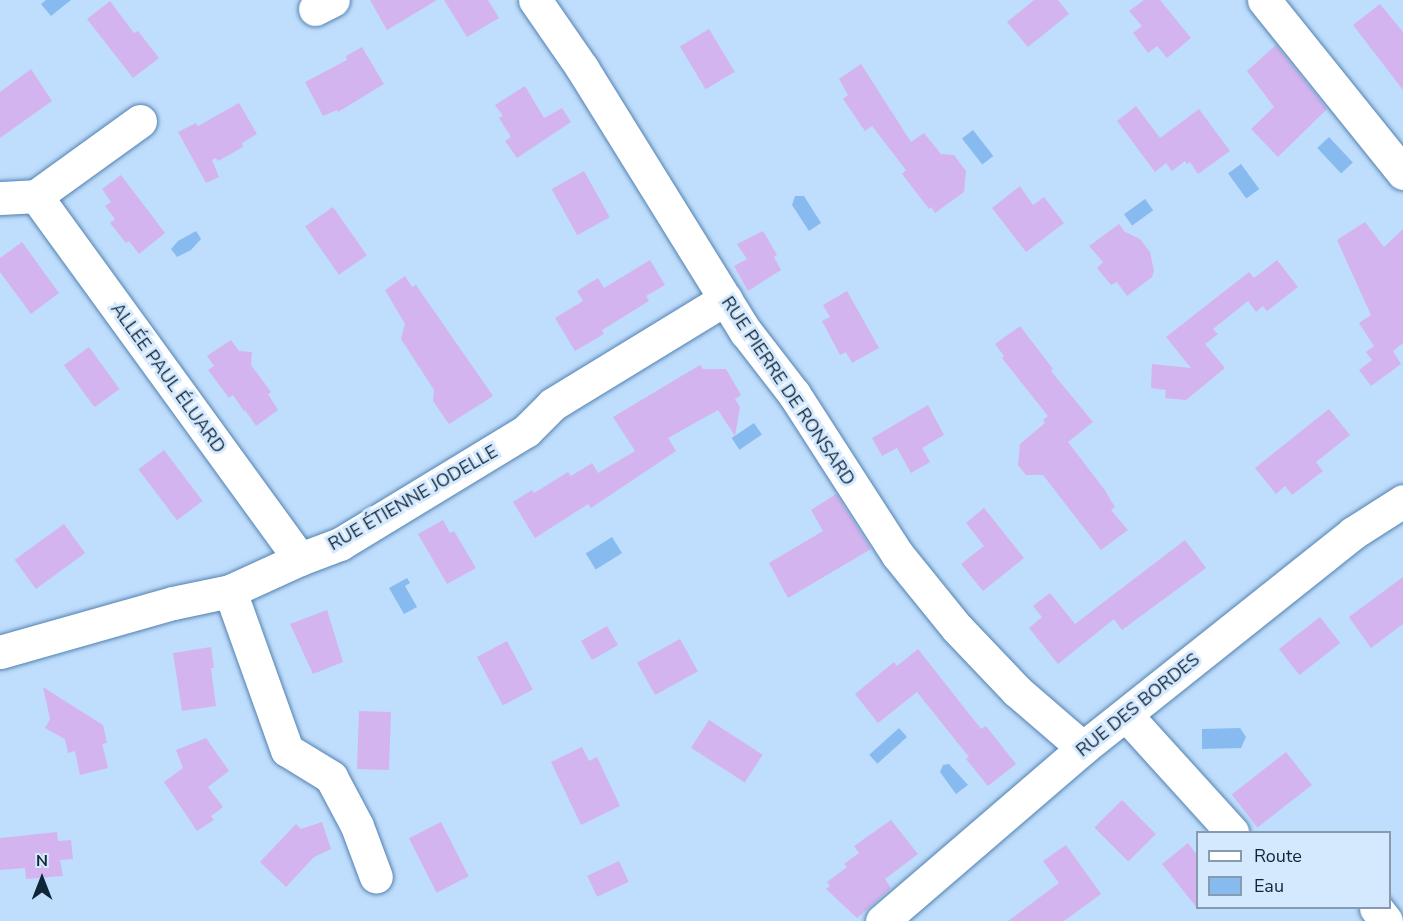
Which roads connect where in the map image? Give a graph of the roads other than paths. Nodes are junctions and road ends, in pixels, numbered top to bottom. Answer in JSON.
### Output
{"nodes":[{"id":1,"x":535,"y":0,"type":"edge"},
{"id":2,"x":1264,"y":0,"type":"edge"},
{"id":3,"x":140,"y":121,"type":"dead end"},
{"id":4,"x":1403,"y":173,"type":"edge"},
{"id":5,"x":36,"y":196,"type":"junction"},
{"id":6,"x":0,"y":198,"type":"edge"},
{"id":7,"x":725,"y":299,"type":"junction"},
{"id":8,"x":1403,"y":501,"type":"edge"},
{"id":9,"x":300,"y":559,"type":"junction"},
{"id":10,"x":230,"y":591,"type":"junction"},
{"id":11,"x":0,"y":652,"type":"edge"},
{"id":12,"x":1126,"y":715,"type":"junction"},
{"id":13,"x":1083,"y":748,"type":"junction"},
{"id":14,"x":1231,"y":831,"type":"edge"},
{"id":15,"x":376,"y":877,"type":"dead end"},
{"id":16,"x":1377,"y":909,"type":"edge"},
{"id":17,"x":882,"y":921,"type":"edge"},
{"id":18,"x":1386,"y":921,"type":"edge"}],
"edges":[{"from":1,"to":7,"type":"street","name":"RUE PIERRE DE RONSARD"},
{"from":2,"to":4,"type":"street"},
{"from":3,"to":5,"type":"street"},
{"from":5,"to":6,"type":"street"},
{"from":5,"to":9,"type":"street","name":"ALLÉE PAUL ÉLUARD"},
{"from":7,"to":9,"type":"street","name":"RUE ÉTIENNE JODELLE"},
{"from":7,"to":13,"type":"street","name":"RUE PIERRE DE RONSARD"},
{"from":8,"to":12,"type":"street","name":"RUE DES BORDES"},
{"from":9,"to":10,"type":"street","name":"RUE ÉTIENNE JODELLE"},
{"from":10,"to":11,"type":"street","name":"RUE ÉTIENNE JODELLE"},
{"from":10,"to":15,"type":"street"},
{"from":12,"to":13,"type":"street","name":"RUE DES BORDES"},
{"from":12,"to":14,"type":"street"},
{"from":13,"to":17,"type":"street","name":"RUE DES BORDES"},
{"from":16,"to":18,"type":"street"}]}
